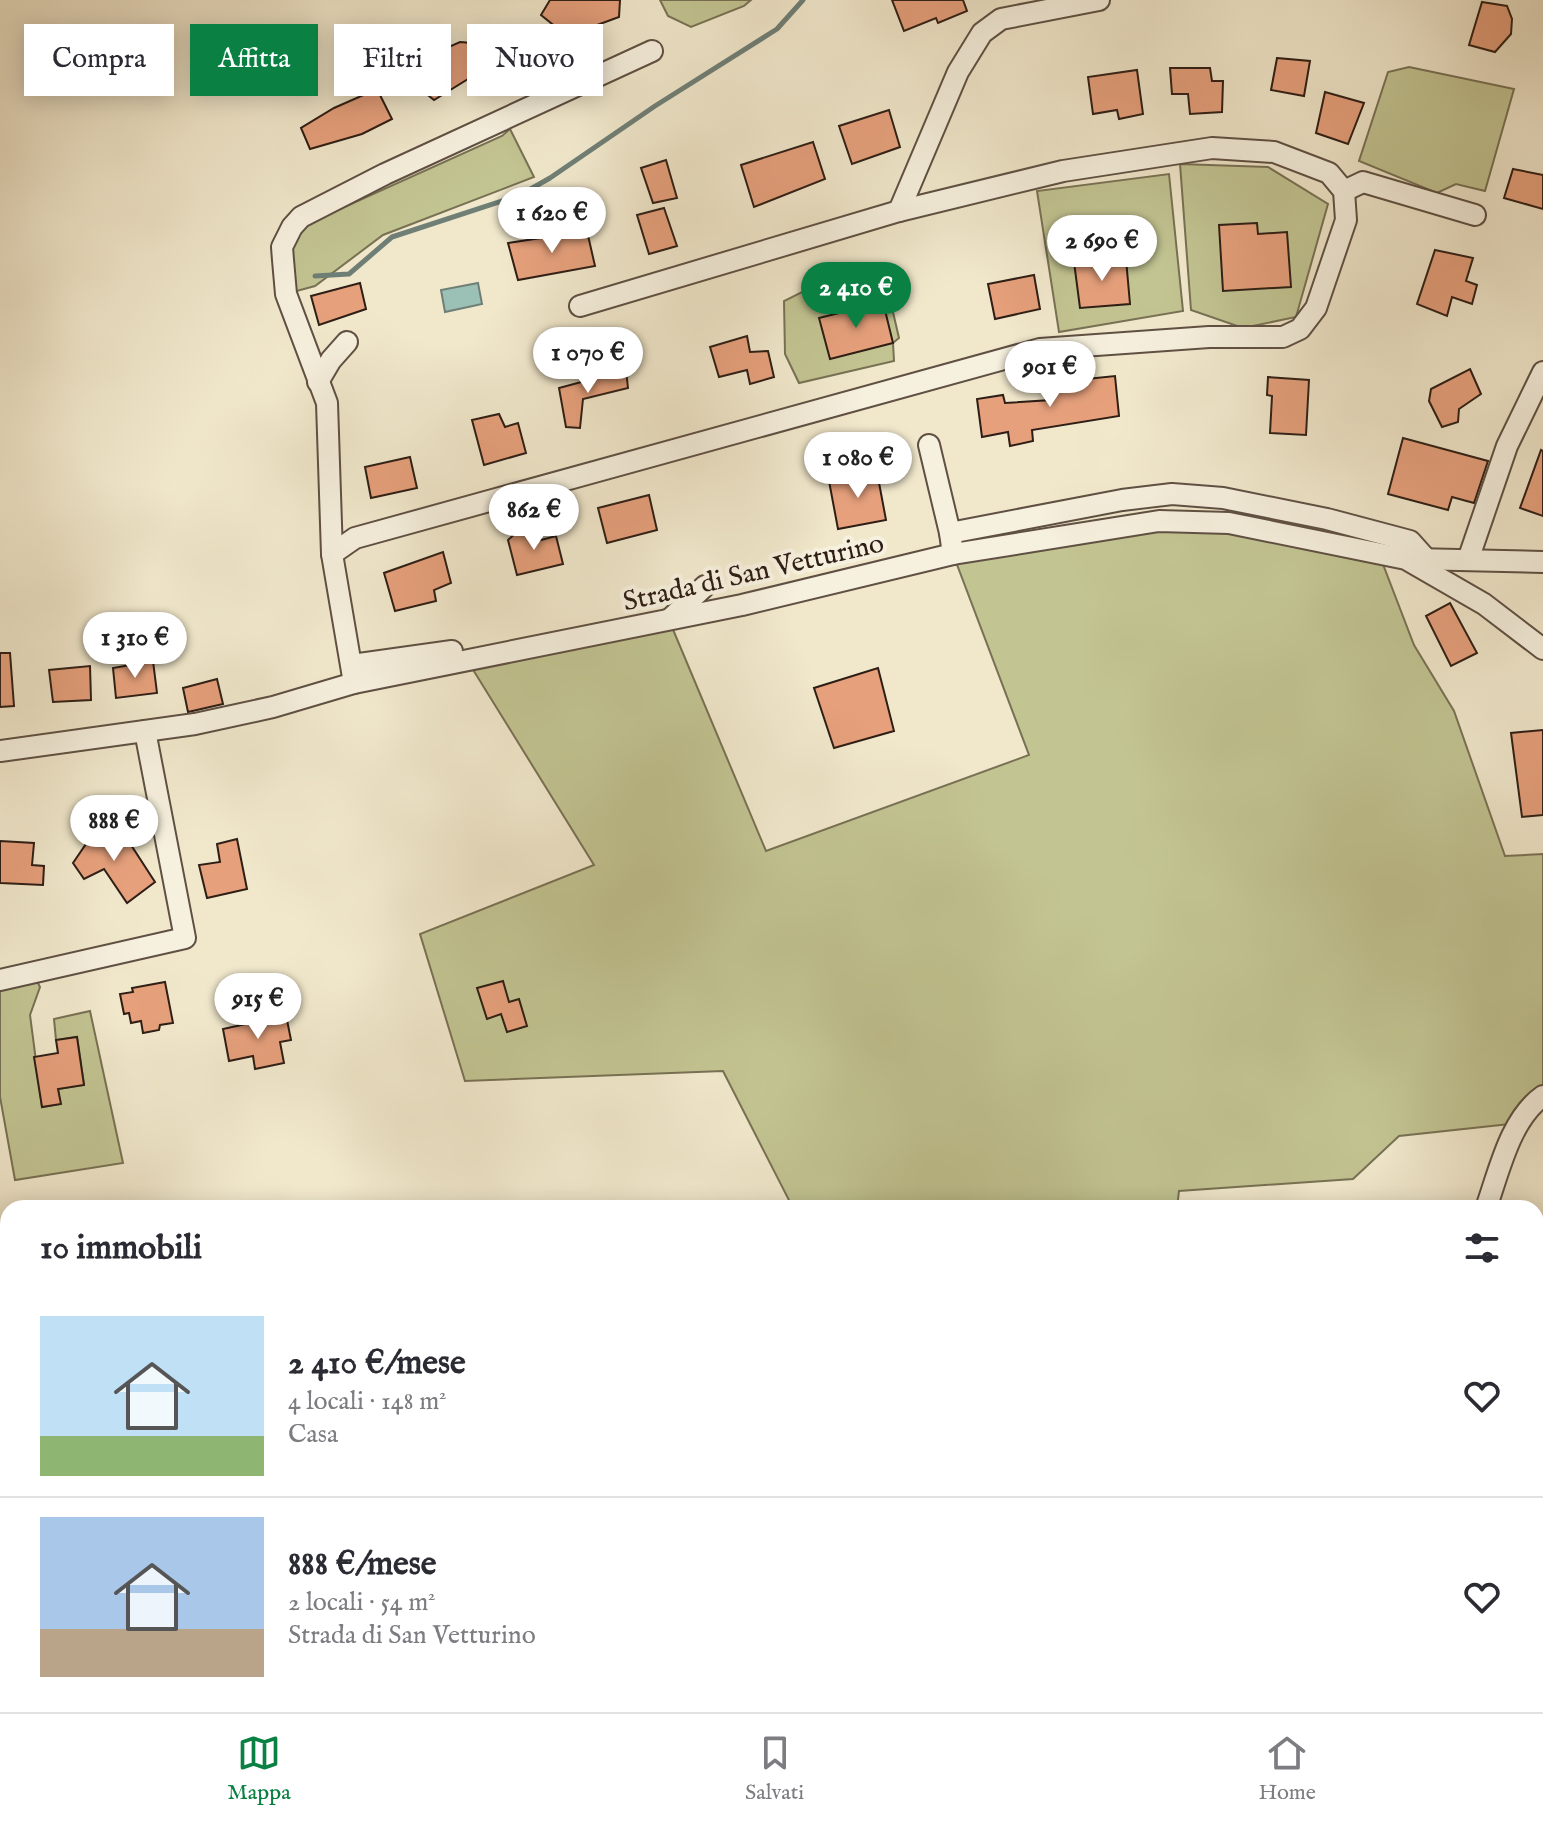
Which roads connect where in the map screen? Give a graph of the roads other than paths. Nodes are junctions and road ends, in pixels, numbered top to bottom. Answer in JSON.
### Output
{"nodes":[{"id":1,"x":1099,"y":0,"type":"edge"},
{"id":2,"x":652,"y":51,"type":"dead end"},
{"id":3,"x":1344,"y":191,"type":"junction"},
{"id":4,"x":899,"y":211,"type":"junction"},
{"id":5,"x":1475,"y":215,"type":"dead end"},
{"id":6,"x":580,"y":306,"type":"dead end"},
{"id":7,"x":347,"y":342,"type":"dead end"},
{"id":8,"x":1543,"y":372,"type":"edge"},
{"id":9,"x":318,"y":382,"type":"junction"},
{"id":10,"x":929,"y":445,"type":"dead end"},
{"id":11,"x":951,"y":543,"type":"junction"},
{"id":12,"x":332,"y":554,"type":"junction"},
{"id":13,"x":1406,"y":559,"type":"junction"},
{"id":14,"x":1427,"y":560,"type":"junction"},
{"id":15,"x":1468,"y":560,"type":"junction"},
{"id":16,"x":1543,"y":562,"type":"edge"},
{"id":17,"x":705,"y":586,"type":"dead end"},
{"id":18,"x":669,"y":620,"type":"junction"},
{"id":19,"x":1543,"y":649,"type":"edge"},
{"id":20,"x":353,"y":674,"type":"junction"},
{"id":21,"x":145,"y":731,"type":"junction"},
{"id":22,"x":0,"y":751,"type":"edge"},
{"id":23,"x":0,"y":980,"type":"edge"},
{"id":24,"x":1543,"y":1096,"type":"edge"},
{"id":25,"x":1489,"y":1200,"type":"edge"}],
"edges":[{"from":1,"to":4,"type":"street"},
{"from":2,"to":9,"type":"street"},
{"from":3,"to":4,"type":"street"},
{"from":3,"to":5,"type":"street"},
{"from":3,"to":12,"type":"street"},
{"from":4,"to":6,"type":"street"},
{"from":7,"to":9,"type":"street"},
{"from":8,"to":15,"type":"street"},
{"from":9,"to":12,"type":"street"},
{"from":10,"to":11,"type":"street"},
{"from":11,"to":13,"type":"street","name":"Strada di San Vetturino"},
{"from":11,"to":14,"type":"street"},
{"from":11,"to":18,"type":"street","name":"Strada di San Vetturino"},
{"from":12,"to":20,"type":"street"},
{"from":13,"to":14,"type":"street"},
{"from":13,"to":19,"type":"street","name":"Strada di San Vetturino"},
{"from":14,"to":15,"type":"street"},
{"from":15,"to":16,"type":"street"},
{"from":17,"to":18,"type":"street"},
{"from":18,"to":20,"type":"street","name":"Strada di San Vetturino"},
{"from":20,"to":21,"type":"street","name":"Strada di San Vetturino"},
{"from":21,"to":22,"type":"street","name":"Strada di San Vetturino"},
{"from":21,"to":23,"type":"street"},
{"from":24,"to":25,"type":"street"}]}
